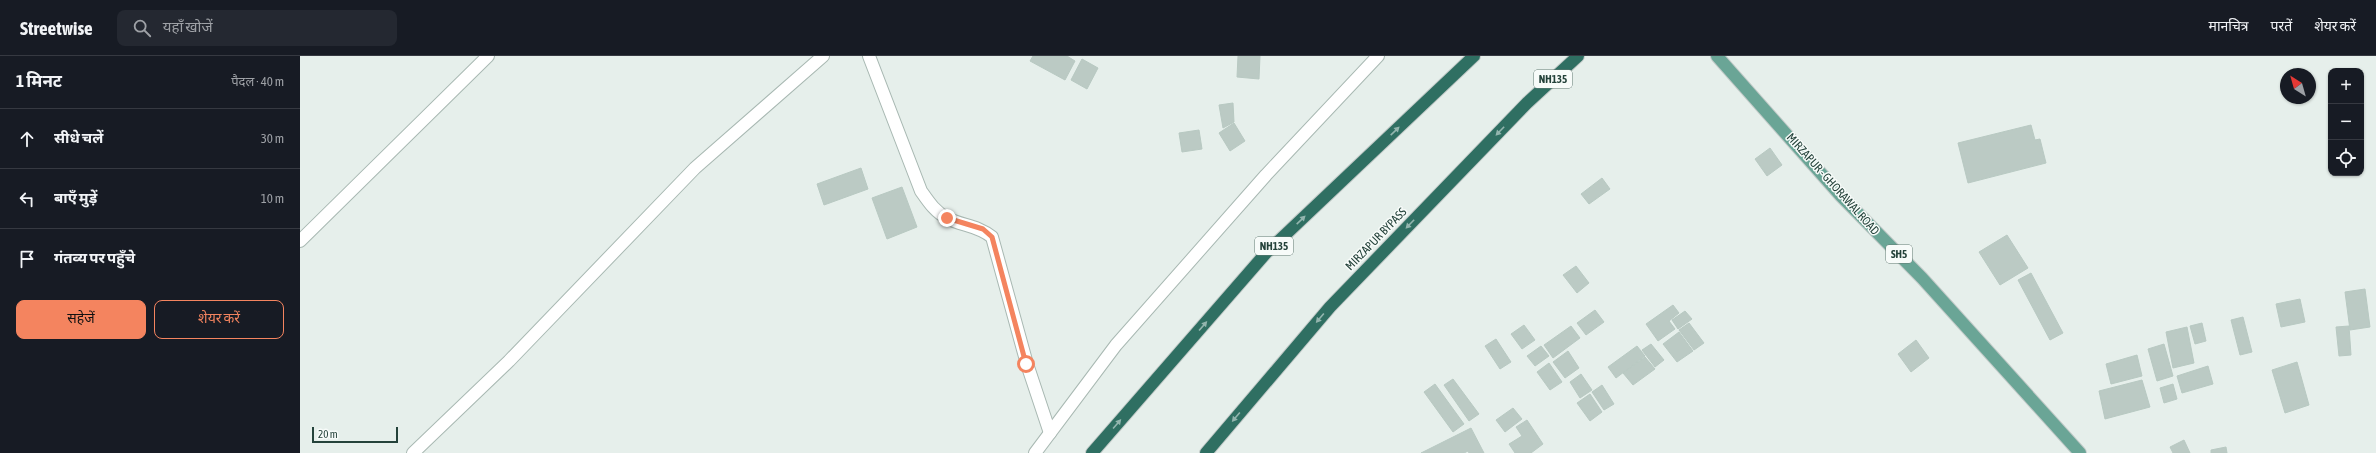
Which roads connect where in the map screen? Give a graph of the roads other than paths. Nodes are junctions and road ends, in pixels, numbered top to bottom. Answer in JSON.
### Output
{"nodes":[{"id":1,"x":488,"y":56,"type":"edge"},
{"id":2,"x":823,"y":56,"type":"edge"},
{"id":3,"x":869,"y":56,"type":"edge"},
{"id":4,"x":1378,"y":56,"type":"edge"},
{"id":5,"x":1474,"y":56,"type":"edge"},
{"id":6,"x":1578,"y":56,"type":"edge"},
{"id":7,"x":1717,"y":56,"type":"edge"},
{"id":8,"x":300,"y":241,"type":"edge"},
{"id":9,"x":1050,"y":433,"type":"junction"},
{"id":10,"x":413,"y":453,"type":"edge"},
{"id":11,"x":1035,"y":453,"type":"edge"},
{"id":12,"x":1092,"y":453,"type":"edge"},
{"id":13,"x":1206,"y":453,"type":"edge"},
{"id":14,"x":2080,"y":453,"type":"edge"}],
"edges":[{"from":1,"to":8,"type":"street"},
{"from":2,"to":10,"type":"street"},
{"from":3,"to":9,"type":"street"},
{"from":4,"to":9,"type":"street"},
{"from":12,"to":5,"type":"highway","number":"NH135","one_way":true},
{"from":6,"to":13,"type":"highway","name":"MIRZAPUR BYPASS","number":"NH135","one_way":true},
{"from":7,"to":14,"type":"main road","name":"MIRZAPUR - GHORAWAL ROAD","number":"SH5"},
{"from":9,"to":11,"type":"street"}]}
